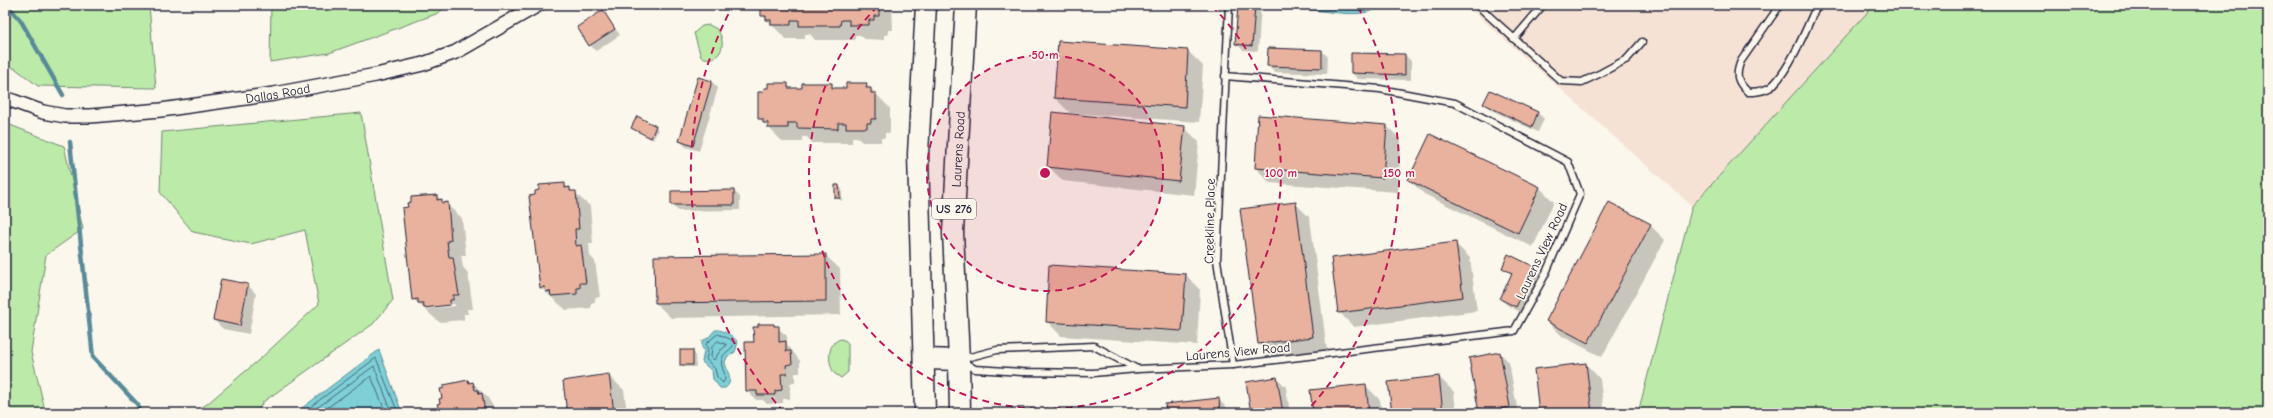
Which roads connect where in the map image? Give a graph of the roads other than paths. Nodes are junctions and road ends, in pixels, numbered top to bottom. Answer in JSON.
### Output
{"nodes":[{"id":1,"x":538,"y":5,"type":"edge"},
{"id":2,"x":926,"y":5,"type":"edge"},
{"id":3,"x":966,"y":5,"type":"edge"},
{"id":4,"x":1228,"y":5,"type":"edge"},
{"id":5,"x":1477,"y":5,"type":"edge"},
{"id":6,"x":1543,"y":5,"type":"edge"},
{"id":7,"x":1780,"y":5,"type":"edge"},
{"id":8,"x":1817,"y":5,"type":"edge"},
{"id":9,"x":1514,"y":39,"type":"junction"},
{"id":10,"x":1642,"y":42,"type":"dead end"},
{"id":11,"x":1225,"y":76,"type":"junction"},
{"id":12,"x":5,"y":98,"type":"edge"},
{"id":13,"x":925,"y":359,"type":"junction"},
{"id":14,"x":960,"y":360,"type":"junction"},
{"id":15,"x":1233,"y":365,"type":"junction"},
{"id":16,"x":1137,"y":369,"type":"junction"},
{"id":17,"x":925,"y":413,"type":"edge"},
{"id":18,"x":960,"y":413,"type":"edge"}],
"edges":[{"from":1,"to":12,"type":"street","name":"Dallas Road"},
{"from":2,"to":13,"type":"main road","number":"US 276"},
{"from":3,"to":14,"type":"main road","name":"Laurens Road","number":"US 276"},
{"from":4,"to":11,"type":"lane","name":"Creekline Place"},
{"from":5,"to":9,"type":"lane"},
{"from":6,"to":9,"type":"lane"},
{"from":7,"to":8,"type":"lane"},
{"from":9,"to":10,"type":"lane"},
{"from":11,"to":15,"type":"lane","name":"Creekline Place"},
{"from":11,"to":15,"type":"lane","name":"Laurens View Road"},
{"from":13,"to":14,"type":"main road"},
{"from":13,"to":17,"type":"main road","number":"US 276"},
{"from":14,"to":16,"type":"lane","name":"Laurens View Road"},
{"from":14,"to":16,"type":"lane"},
{"from":14,"to":18,"type":"main road","name":"Laurens Road","number":"US 276"},
{"from":15,"to":16,"type":"lane","name":"Laurens View Road"}]}
